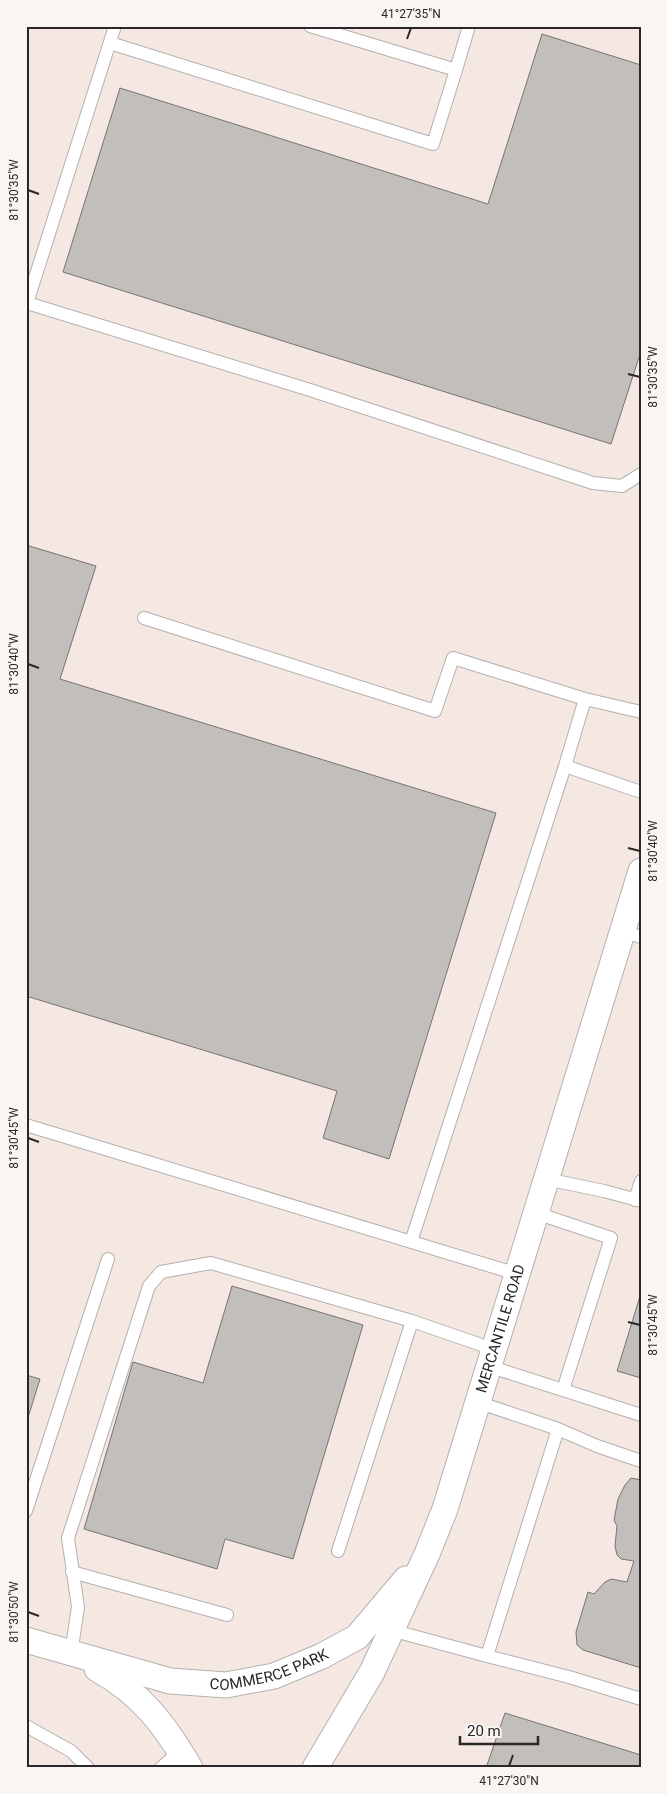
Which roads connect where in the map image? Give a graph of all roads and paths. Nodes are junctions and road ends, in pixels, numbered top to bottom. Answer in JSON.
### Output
{"nodes":[{"id":1,"x":115,"y":26,"type":"edge"},
{"id":2,"x":310,"y":26,"type":"edge"},
{"id":3,"x":469,"y":26,"type":"edge"},
{"id":4,"x":110,"y":43,"type":"junction"},
{"id":5,"x":456,"y":70,"type":"junction"},
{"id":6,"x":641,"y":474,"type":"edge"},
{"id":7,"x":144,"y":618,"type":"dead end"},
{"id":8,"x":585,"y":699,"type":"junction"},
{"id":9,"x":641,"y":712,"type":"edge"},
{"id":10,"x":565,"y":766,"type":"junction"},
{"id":11,"x":641,"y":792,"type":"edge"},
{"id":12,"x":641,"y":871,"type":"edge"},
{"id":13,"x":632,"y":934,"type":"edge"},
{"id":14,"x":26,"y":1125,"type":"edge"},
{"id":15,"x":546,"y":1179,"type":"junction"},
{"id":16,"x":641,"y":1181,"type":"edge"},
{"id":17,"x":638,"y":1200,"type":"edge"},
{"id":18,"x":536,"y":1213,"type":"junction"},
{"id":19,"x":411,"y":1242,"type":"junction"},
{"id":20,"x":108,"y":1259,"type":"dead end"},
{"id":21,"x":517,"y":1274,"type":"junction"},
{"id":22,"x":412,"y":1321,"type":"junction"},
{"id":23,"x":490,"y":1357,"type":"junction"},
{"id":24,"x":563,"y":1390,"type":"junction"},
{"id":25,"x":478,"y":1402,"type":"junction"},
{"id":26,"x":641,"y":1415,"type":"edge"},
{"id":27,"x":558,"y":1429,"type":"junction"},
{"id":28,"x":641,"y":1461,"type":"edge"},
{"id":29,"x":26,"y":1512,"type":"edge"},
{"id":30,"x":338,"y":1551,"type":"dead end"},
{"id":31,"x":427,"y":1554,"type":"joint"},
{"id":32,"x":72,"y":1572,"type":"junction"},
{"id":33,"x":227,"y":1615,"type":"dead end"},
{"id":34,"x":379,"y":1627,"type":"junction"},
{"id":35,"x":26,"y":1640,"type":"edge"},
{"id":36,"x":70,"y":1654,"type":"junction"},
{"id":37,"x":487,"y":1656,"type":"junction"},
{"id":38,"x":641,"y":1699,"type":"edge"},
{"id":39,"x":26,"y":1726,"type":"edge"},
{"id":40,"x":185,"y":1759,"type":"edge"},
{"id":41,"x":88,"y":1768,"type":"edge"},
{"id":42,"x":160,"y":1768,"type":"edge"},
{"id":43,"x":314,"y":1768,"type":"edge"}],
"edges":[{"from":1,"to":4,"type":"lane"},
{"from":2,"to":5,"type":"lane"},
{"from":3,"to":5,"type":"lane"},
{"from":4,"to":5,"type":"lane"},
{"from":4,"to":6,"type":"lane"},
{"from":7,"to":8,"type":"lane"},
{"from":8,"to":9,"type":"lane"},
{"from":8,"to":10,"type":"lane"},
{"from":10,"to":11,"type":"lane"},
{"from":10,"to":19,"type":"lane"},
{"from":12,"to":13,"type":"street","name":"MERCANTILE ROAD"},
{"from":13,"to":15,"type":"street","name":"MERCANTILE ROAD"},
{"from":14,"to":19,"type":"lane"},
{"from":15,"to":17,"type":"lane"},
{"from":15,"to":18,"type":"street","name":"MERCANTILE ROAD"},
{"from":16,"to":17,"type":"lane"},
{"from":18,"to":21,"type":"street","name":"MERCANTILE ROAD"},
{"from":18,"to":24,"type":"lane"},
{"from":19,"to":21,"type":"lane"},
{"from":20,"to":29,"type":"lane"},
{"from":21,"to":23,"type":"street","name":"MERCANTILE ROAD"},
{"from":22,"to":23,"type":"lane"},
{"from":22,"to":30,"type":"lane"},
{"from":22,"to":32,"type":"lane"},
{"from":23,"to":24,"type":"lane"},
{"from":23,"to":25,"type":"street","name":"MERCANTILE ROAD"},
{"from":24,"to":26,"type":"lane"},
{"from":25,"to":27,"type":"lane"},
{"from":25,"to":31,"type":"street","name":"MERCANTILE ROAD"},
{"from":27,"to":28,"type":"lane"},
{"from":27,"to":37,"type":"lane"},
{"from":31,"to":34,"type":"street","name":"COMMERCE PARK"},
{"from":32,"to":33,"type":"lane"},
{"from":32,"to":36,"type":"lane"},
{"from":34,"to":36,"type":"street","name":"COMMERCE PARK"},
{"from":34,"to":37,"type":"lane"},
{"from":34,"to":43,"type":"street"},
{"from":35,"to":36,"type":"street","name":"COMMERCE PARK"},
{"from":36,"to":40,"type":"street","name":"COMMERCE PARK"},
{"from":37,"to":38,"type":"lane"},
{"from":39,"to":41,"type":"lane"},
{"from":40,"to":42,"type":"lane"}]}
